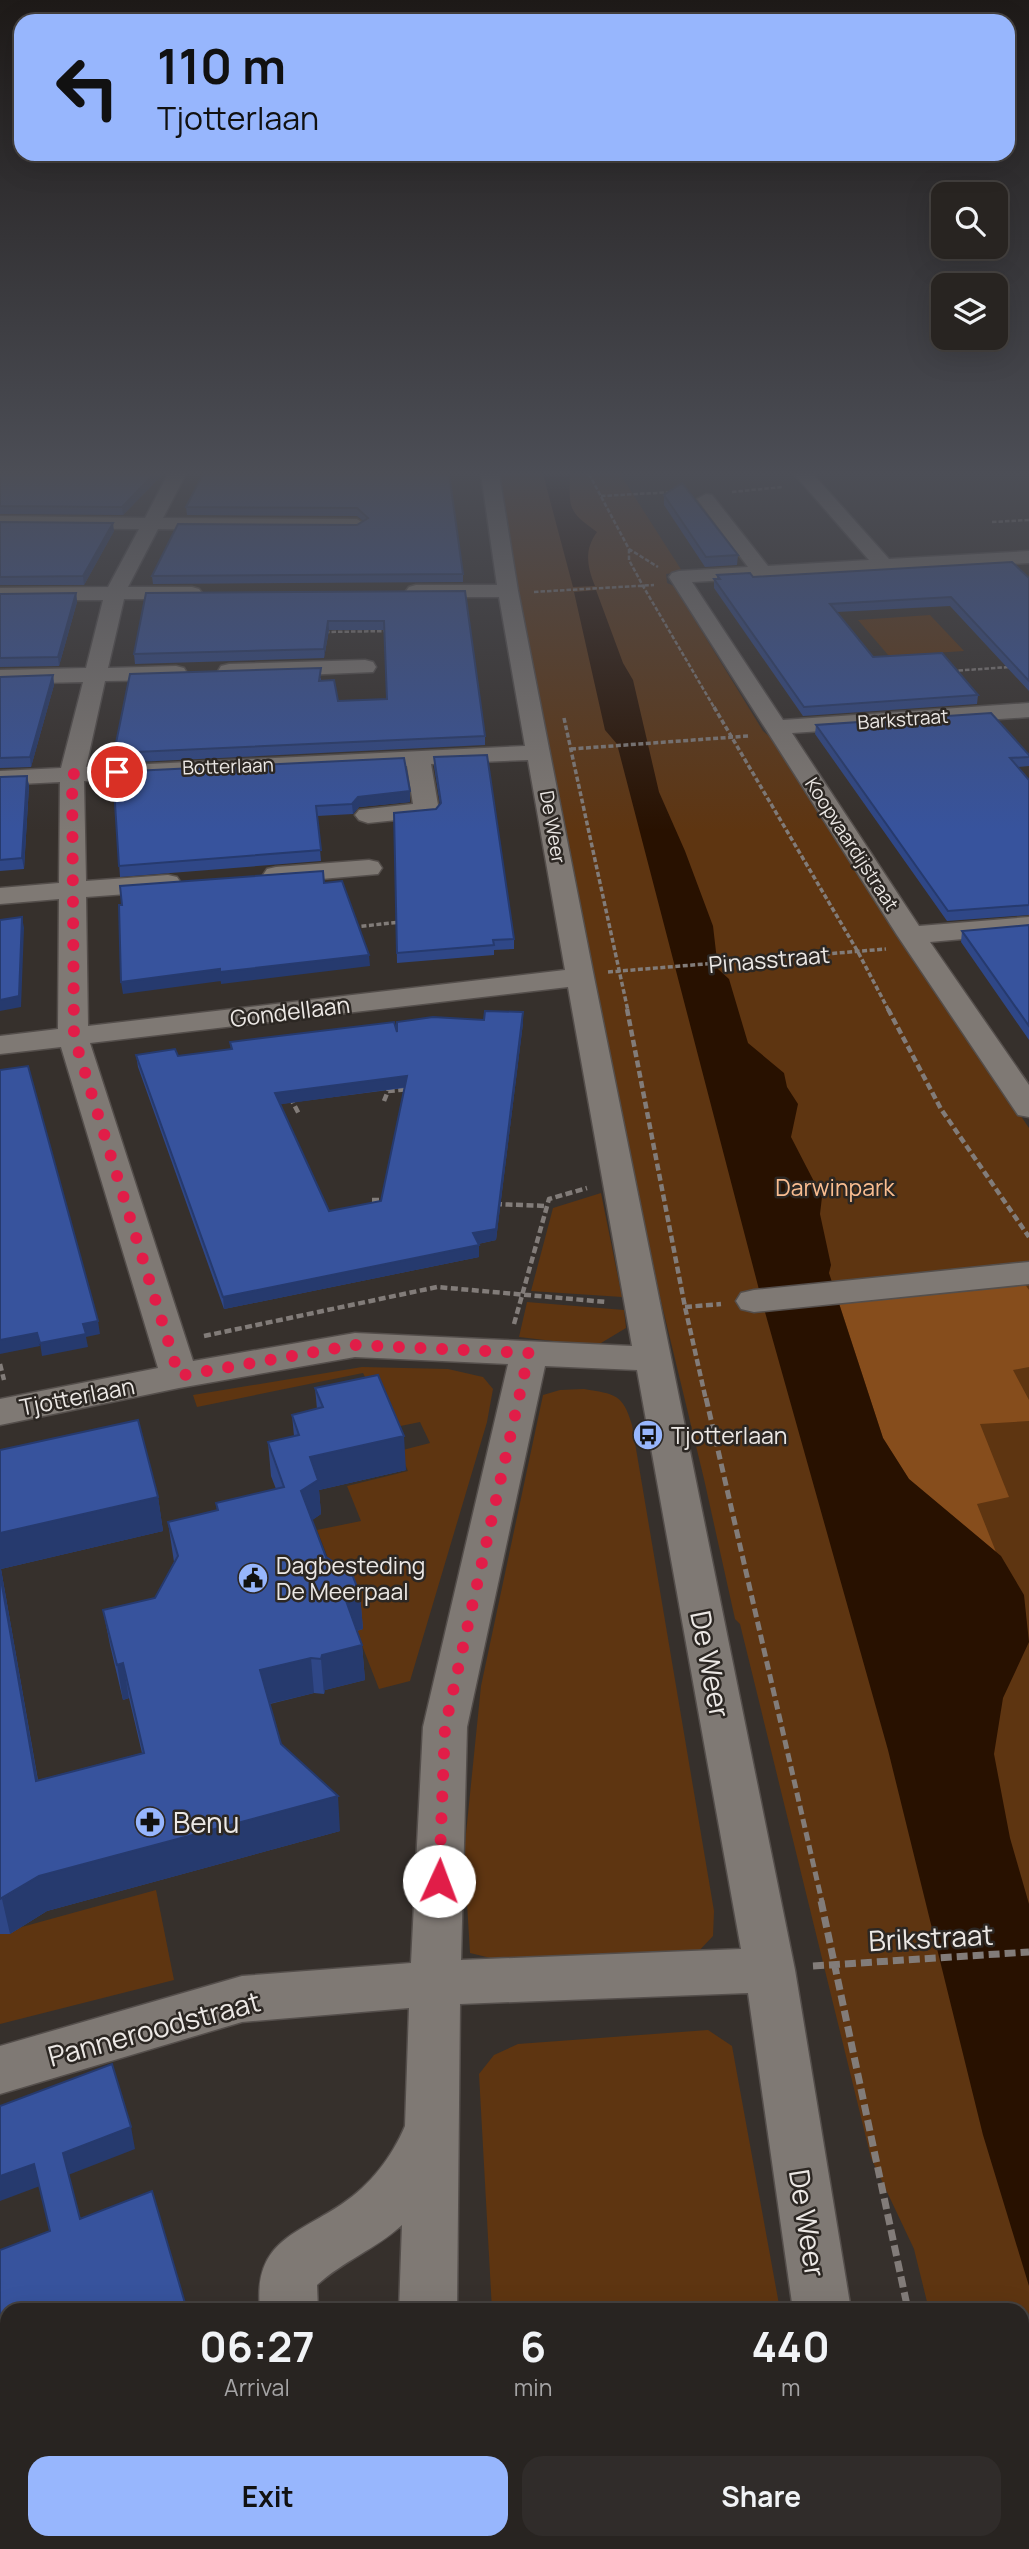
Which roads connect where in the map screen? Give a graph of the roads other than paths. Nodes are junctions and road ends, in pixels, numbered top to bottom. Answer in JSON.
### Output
{"nodes":[{"id":1,"x":115,"y":593,"type":"junction"},
{"id":2,"x":213,"y":593,"type":"edge"},
{"id":3,"x":523,"y":593,"type":"edge"},
{"id":4,"x":690,"y":593,"type":"edge"},
{"id":5,"x":0,"y":594,"type":"edge"},
{"id":6,"x":365,"y":667,"type":"dead end"},
{"id":7,"x":94,"y":675,"type":"junction"},
{"id":8,"x":0,"y":677,"type":"edge"},
{"id":9,"x":1024,"y":716,"type":"edge"},
{"id":10,"x":779,"y":730,"type":"junction"},
{"id":11,"x":556,"y":751,"type":"junction"},
{"id":12,"x":418,"y":759,"type":"junction"},
{"id":13,"x":72,"y":774,"type":"junction"},
{"id":14,"x":0,"y":778,"type":"edge"},
{"id":15,"x":368,"y":816,"type":"dead end"},
{"id":16,"x":369,"y":868,"type":"dead end"},
{"id":17,"x":250,"y":877,"type":"edge"},
{"id":18,"x":197,"y":881,"type":"edge"},
{"id":19,"x":73,"y":890,"type":"junction"},
{"id":20,"x":0,"y":896,"type":"edge"},
{"id":21,"x":1029,"y":925,"type":"edge"},
{"id":22,"x":915,"y":940,"type":"junction"},
{"id":23,"x":580,"y":977,"type":"junction"},
{"id":24,"x":74,"y":1037,"type":"junction"},
{"id":25,"x":0,"y":1045,"type":"edge"},
{"id":26,"x":1029,"y":1108,"type":"edge"},
{"id":27,"x":1029,"y":1273,"type":"edge"},
{"id":28,"x":754,"y":1301,"type":"road end"},
{"id":29,"x":518,"y":1353,"type":"junction"},
{"id":30,"x":174,"y":1359,"type":"junction"},
{"id":31,"x":653,"y":1359,"type":"junction"},
{"id":32,"x":0,"y":1412,"type":"edge"},
{"id":33,"x":770,"y":1970,"type":"junction"},
{"id":34,"x":435,"y":1983,"type":"junction"},
{"id":35,"x":0,"y":2070,"type":"edge"},
{"id":36,"x":432,"y":2122,"type":"junction"},
{"id":37,"x":287,"y":2303,"type":"edge"},
{"id":38,"x":428,"y":2303,"type":"edge"},
{"id":39,"x":820,"y":2303,"type":"edge"}],
"edges":[{"from":1,"to":2,"type":"street"},
{"from":1,"to":5,"type":"street"},
{"from":1,"to":7,"type":"street"},
{"from":3,"to":11,"type":"street","name":"De Weer"},
{"from":4,"to":10,"type":"street","name":"Koopvaardijstraat"},
{"from":6,"to":7,"type":"street"},
{"from":7,"to":8,"type":"street"},
{"from":7,"to":13,"type":"street"},
{"from":9,"to":10,"type":"street","name":"Barkstraat"},
{"from":10,"to":22,"type":"street","name":"Koopvaardijstraat"},
{"from":11,"to":12,"type":"street","name":"Botterlaan"},
{"from":11,"to":23,"type":"street","name":"De Weer"},
{"from":12,"to":13,"type":"street","name":"Botterlaan"},
{"from":12,"to":15,"type":"street"},
{"from":13,"to":14,"type":"street","name":"Botterlaan"},
{"from":13,"to":19,"type":"street"},
{"from":16,"to":17,"type":"street"},
{"from":18,"to":19,"type":"street"},
{"from":19,"to":20,"type":"street"},
{"from":19,"to":24,"type":"street"},
{"from":21,"to":22,"type":"street"},
{"from":22,"to":26,"type":"street","name":"Koopvaardijstraat"},
{"from":23,"to":24,"type":"street","name":"Gondellaan"},
{"from":23,"to":31,"type":"street","name":"De Weer"},
{"from":24,"to":25,"type":"street","name":"Gondellaan"},
{"from":24,"to":30,"type":"street"},
{"from":27,"to":28,"type":"street"},
{"from":29,"to":30,"type":"street","name":"Tjotterlaan"},
{"from":29,"to":31,"type":"street"},
{"from":29,"to":34,"type":"street"},
{"from":30,"to":32,"type":"street","name":"Tjotterlaan"},
{"from":31,"to":33,"type":"street","name":"De Weer"},
{"from":33,"to":34,"type":"street"},
{"from":33,"to":39,"type":"street","name":"De Weer"},
{"from":34,"to":35,"type":"street","name":"Panneroodstraat"},
{"from":34,"to":36,"type":"street"},
{"from":36,"to":37,"type":"street"},
{"from":36,"to":38,"type":"street"}]}
